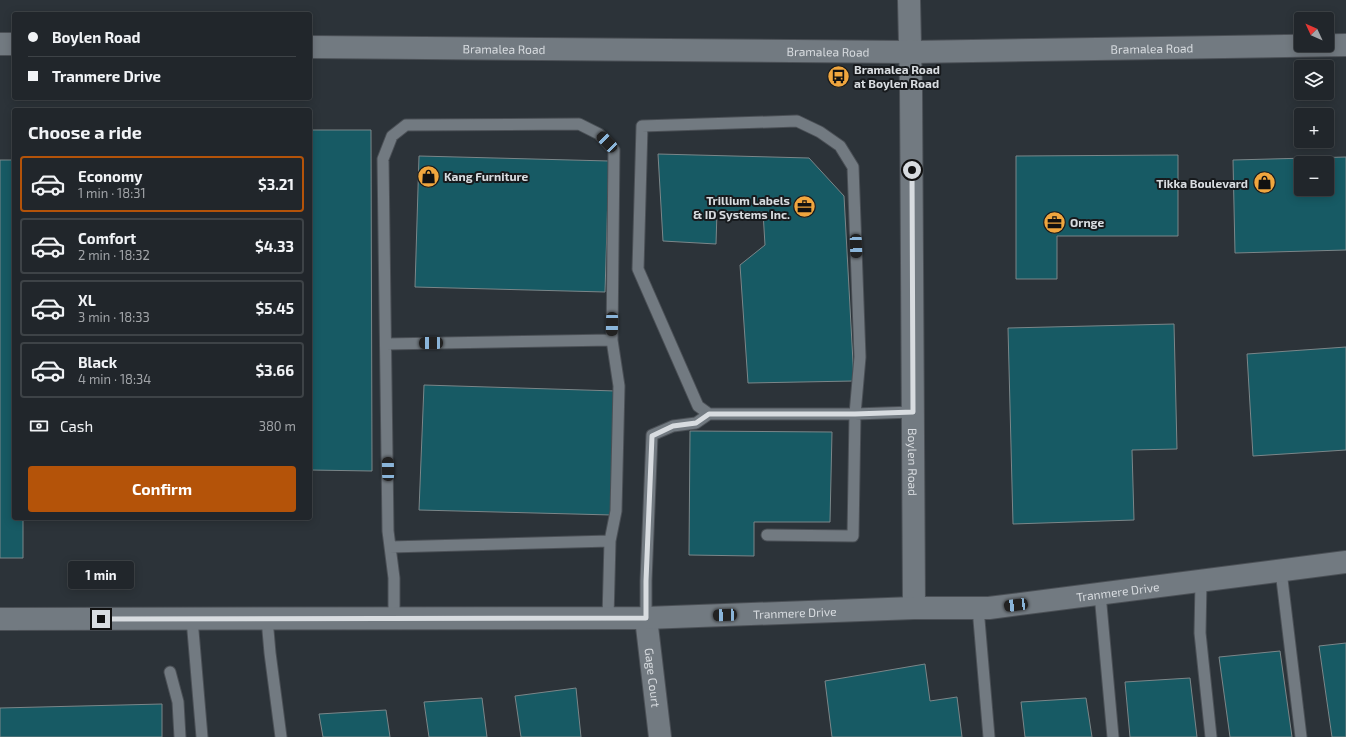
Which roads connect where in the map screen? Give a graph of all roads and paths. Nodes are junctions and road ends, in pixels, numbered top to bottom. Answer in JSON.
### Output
{"nodes":[{"id":1,"x":909,"y":0,"type":"edge"},
{"id":2,"x":0,"y":44,"type":"edge"},
{"id":3,"x":12,"y":44,"type":"edge"},
{"id":4,"x":1346,"y":45,"type":"edge"},
{"id":5,"x":312,"y":47,"type":"edge"},
{"id":6,"x":911,"y":52,"type":"junction"},
{"id":7,"x":612,"y":340,"type":"junction"},
{"id":8,"x":386,"y":344,"type":"junction"},
{"id":9,"x":913,"y":412,"type":"junction"},
{"id":10,"x":709,"y":414,"type":"junction"},
{"id":11,"x":855,"y":414,"type":"junction"},
{"id":12,"x":767,"y":535,"type":"dead end"},
{"id":13,"x":610,"y":541,"type":"junction"},
{"id":14,"x":390,"y":547,"type":"junction"},
{"id":15,"x":1346,"y":562,"type":"edge"},
{"id":16,"x":1281,"y":571,"type":"junction"},
{"id":17,"x":1201,"y":581,"type":"junction"},
{"id":18,"x":1100,"y":594,"type":"junction"},
{"id":19,"x":914,"y":608,"type":"junction"},
{"id":20,"x":978,"y":608,"type":"junction"},
{"id":21,"x":394,"y":618,"type":"junction"},
{"id":22,"x":608,"y":618,"type":"junction"},
{"id":23,"x":646,"y":618,"type":"junction"},
{"id":24,"x":0,"y":619,"type":"edge"},
{"id":25,"x":192,"y":619,"type":"junction"},
{"id":26,"x":267,"y":619,"type":"junction"},
{"id":27,"x":170,"y":672,"type":"dead end"},
{"id":28,"x":180,"y":737,"type":"edge"},
{"id":29,"x":202,"y":737,"type":"edge"},
{"id":30,"x":281,"y":737,"type":"edge"},
{"id":31,"x":660,"y":737,"type":"edge"},
{"id":32,"x":989,"y":737,"type":"edge"},
{"id":33,"x":1113,"y":737,"type":"edge"},
{"id":34,"x":1211,"y":737,"type":"edge"},
{"id":35,"x":1301,"y":737,"type":"edge"}],
"edges":[{"from":1,"to":6,"type":"street","name":"Boylen Road"},
{"from":2,"to":3,"type":"street"},
{"from":4,"to":6,"type":"street","name":"Bramalea Road"},
{"from":5,"to":6,"type":"street","name":"Bramalea Road"},
{"from":6,"to":9,"type":"street","name":"Boylen Road"},
{"from":7,"to":8,"type":"lane"},
{"from":7,"to":8,"type":"lane"},
{"from":7,"to":13,"type":"lane"},
{"from":8,"to":14,"type":"lane"},
{"from":9,"to":11,"type":"lane"},
{"from":9,"to":19,"type":"street","name":"Boylen Road"},
{"from":10,"to":11,"type":"lane"},
{"from":10,"to":11,"type":"lane"},
{"from":10,"to":23,"type":"lane"},
{"from":11,"to":12,"type":"lane"},
{"from":13,"to":14,"type":"lane"},
{"from":13,"to":22,"type":"lane"},
{"from":14,"to":21,"type":"lane"},
{"from":15,"to":16,"type":"street","name":"Tranmere Drive"},
{"from":16,"to":17,"type":"street","name":"Tranmere Drive"},
{"from":16,"to":35,"type":"lane"},
{"from":17,"to":18,"type":"street","name":"Tranmere Drive"},
{"from":17,"to":34,"type":"lane"},
{"from":18,"to":20,"type":"street","name":"Tranmere Drive"},
{"from":18,"to":33,"type":"lane"},
{"from":19,"to":20,"type":"street","name":"Tranmere Drive"},
{"from":19,"to":23,"type":"street","name":"Tranmere Drive"},
{"from":20,"to":32,"type":"lane"},
{"from":21,"to":22,"type":"street","name":"Tranmere Drive"},
{"from":21,"to":26,"type":"street","name":"Tranmere Drive"},
{"from":22,"to":23,"type":"street","name":"Tranmere Drive"},
{"from":23,"to":31,"type":"street","name":"Gage Court"},
{"from":24,"to":25,"type":"street","name":"Tranmere Drive"},
{"from":25,"to":26,"type":"street","name":"Tranmere Drive"},
{"from":25,"to":29,"type":"lane"},
{"from":26,"to":30,"type":"lane"},
{"from":27,"to":28,"type":"lane"}]}
